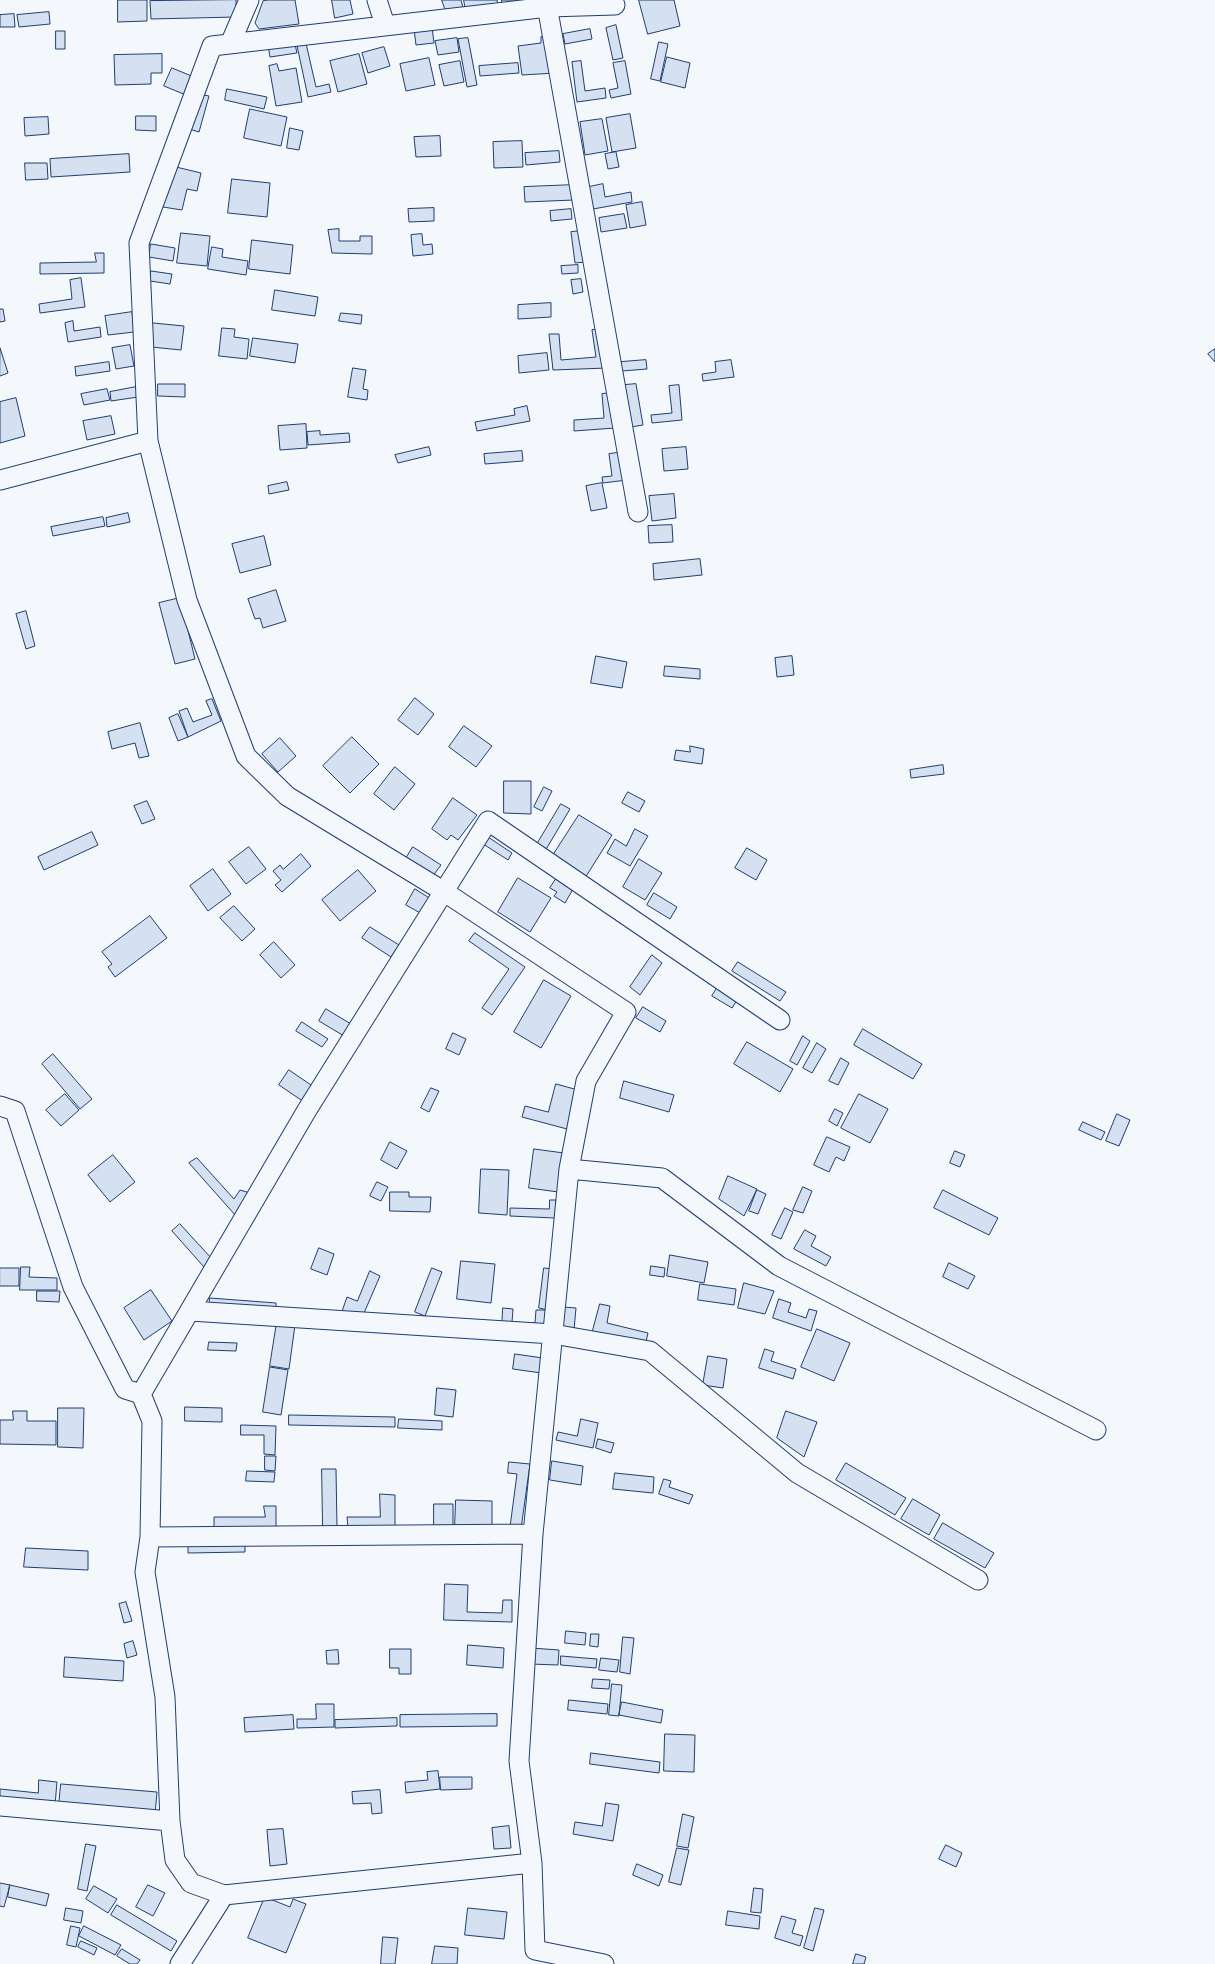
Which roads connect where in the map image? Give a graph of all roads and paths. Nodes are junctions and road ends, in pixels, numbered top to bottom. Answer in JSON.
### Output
{"nodes":[{"id":1,"x":248,"y":0,"type":"edge"},
{"id":2,"x":377,"y":0,"type":"edge"},
{"id":3,"x":547,"y":3,"type":"edge"},
{"id":4,"x":615,"y":5,"type":"dead end"},
{"id":5,"x":385,"y":25,"type":"junction"},
{"id":6,"x":230,"y":44,"type":"junction"},
{"id":7,"x":148,"y":441,"type":"junction"},
{"id":8,"x":0,"y":480,"type":"edge"},
{"id":9,"x":638,"y":512,"type":"dead end"},
{"id":10,"x":442,"y":891,"type":"junction"},
{"id":11,"x":780,"y":1020,"type":"dead end"},
{"id":12,"x":0,"y":1106,"type":"edge"},
{"id":13,"x":569,"y":1169,"type":"junction"},
{"id":14,"x":190,"y":1311,"type":"junction"},
{"id":15,"x":553,"y":1334,"type":"junction"},
{"id":16,"x":141,"y":1394,"type":"junction"},
{"id":17,"x":1096,"y":1430,"type":"dead end"},
{"id":18,"x":533,"y":1534,"type":"junction"},
{"id":19,"x":150,"y":1538,"type":"junction"},
{"id":20,"x":978,"y":1580,"type":"dead end"},
{"id":21,"x":0,"y":1806,"type":"edge"},
{"id":22,"x":170,"y":1821,"type":"junction"},
{"id":23,"x":532,"y":1862,"type":"junction"},
{"id":24,"x":224,"y":1895,"type":"junction"},
{"id":25,"x":180,"y":1964,"type":"edge"},
{"id":26,"x":604,"y":1964,"type":"edge"}],
"edges":[{"from":1,"to":6,"type":"street"},
{"from":2,"to":5,"type":"street"},
{"from":3,"to":4,"type":"street"},
{"from":3,"to":5,"type":"street"},
{"from":3,"to":9,"type":"street"},
{"from":5,"to":6,"type":"street"},
{"from":6,"to":7,"type":"street"},
{"from":7,"to":8,"type":"street"},
{"from":7,"to":10,"type":"street"},
{"from":10,"to":11,"type":"street"},
{"from":10,"to":13,"type":"street"},
{"from":10,"to":14,"type":"street"},
{"from":12,"to":16,"type":"street"},
{"from":13,"to":15,"type":"street"},
{"from":13,"to":17,"type":"street"},
{"from":14,"to":15,"type":"street"},
{"from":14,"to":16,"type":"street"},
{"from":15,"to":18,"type":"street"},
{"from":15,"to":20,"type":"street"},
{"from":16,"to":19,"type":"street"},
{"from":18,"to":19,"type":"street"},
{"from":18,"to":23,"type":"street"},
{"from":19,"to":22,"type":"street"},
{"from":21,"to":22,"type":"street"},
{"from":22,"to":24,"type":"street"},
{"from":23,"to":24,"type":"street"},
{"from":23,"to":26,"type":"street"},
{"from":24,"to":25,"type":"street"}]}
